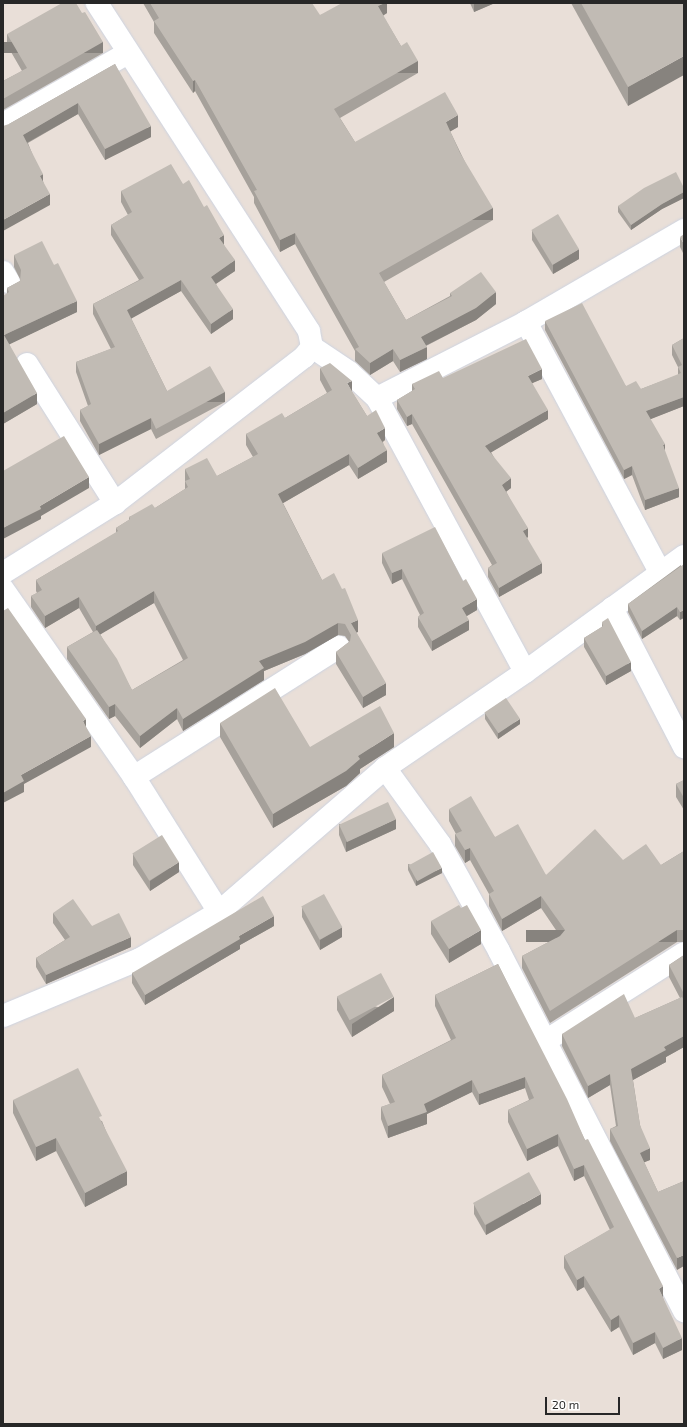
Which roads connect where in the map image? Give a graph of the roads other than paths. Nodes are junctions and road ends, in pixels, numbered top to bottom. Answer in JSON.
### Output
{"nodes":[{"id":1,"x":97,"y":3,"type":"edge"},
{"id":2,"x":128,"y":53,"type":"junction"},
{"id":3,"x":3,"y":124,"type":"edge"},
{"id":4,"x":684,"y":230,"type":"edge"},
{"id":5,"x":526,"y":322,"type":"junction"},
{"id":6,"x":312,"y":347,"type":"junction"},
{"id":7,"x":27,"y":364,"type":"dead end"},
{"id":8,"x":377,"y":398,"type":"junction"},
{"id":9,"x":115,"y":503,"type":"junction"},
{"id":10,"x":684,"y":556,"type":"edge"},
{"id":11,"x":660,"y":572,"type":"junction"},
{"id":12,"x":3,"y":573,"type":"edge"},
{"id":13,"x":3,"y":589,"type":"edge"},
{"id":14,"x":612,"y":608,"type":"junction"},
{"id":15,"x":339,"y":647,"type":"dead end"},
{"id":16,"x":525,"y":672,"type":"junction"},
{"id":17,"x":684,"y":747,"type":"edge"},
{"id":18,"x":385,"y":768,"type":"junction"},
{"id":19,"x":134,"y":777,"type":"junction"},
{"id":20,"x":219,"y":912,"type":"junction"},
{"id":21,"x":684,"y":953,"type":"edge"},
{"id":22,"x":3,"y":1016,"type":"edge"},
{"id":23,"x":547,"y":1040,"type":"junction"},
{"id":24,"x":677,"y":1282,"type":"edge"},
{"id":25,"x":684,"y":1311,"type":"edge"}],
"edges":[{"from":1,"to":2,"type":"street"},
{"from":2,"to":3,"type":"street"},
{"from":2,"to":6,"type":"street"},
{"from":4,"to":5,"type":"street"},
{"from":5,"to":8,"type":"street"},
{"from":5,"to":11,"type":"street"},
{"from":6,"to":8,"type":"street"},
{"from":6,"to":9,"type":"street"},
{"from":7,"to":9,"type":"street"},
{"from":8,"to":16,"type":"street"},
{"from":9,"to":12,"type":"street"},
{"from":10,"to":11,"type":"street"},
{"from":11,"to":14,"type":"street"},
{"from":13,"to":19,"type":"street"},
{"from":14,"to":16,"type":"street"},
{"from":14,"to":17,"type":"street"},
{"from":15,"to":19,"type":"street"},
{"from":16,"to":18,"type":"street"},
{"from":18,"to":20,"type":"street"},
{"from":18,"to":23,"type":"street"},
{"from":19,"to":20,"type":"street"},
{"from":20,"to":22,"type":"street"},
{"from":21,"to":23,"type":"street"},
{"from":23,"to":24,"type":"street"},
{"from":24,"to":25,"type":"street"}]}
